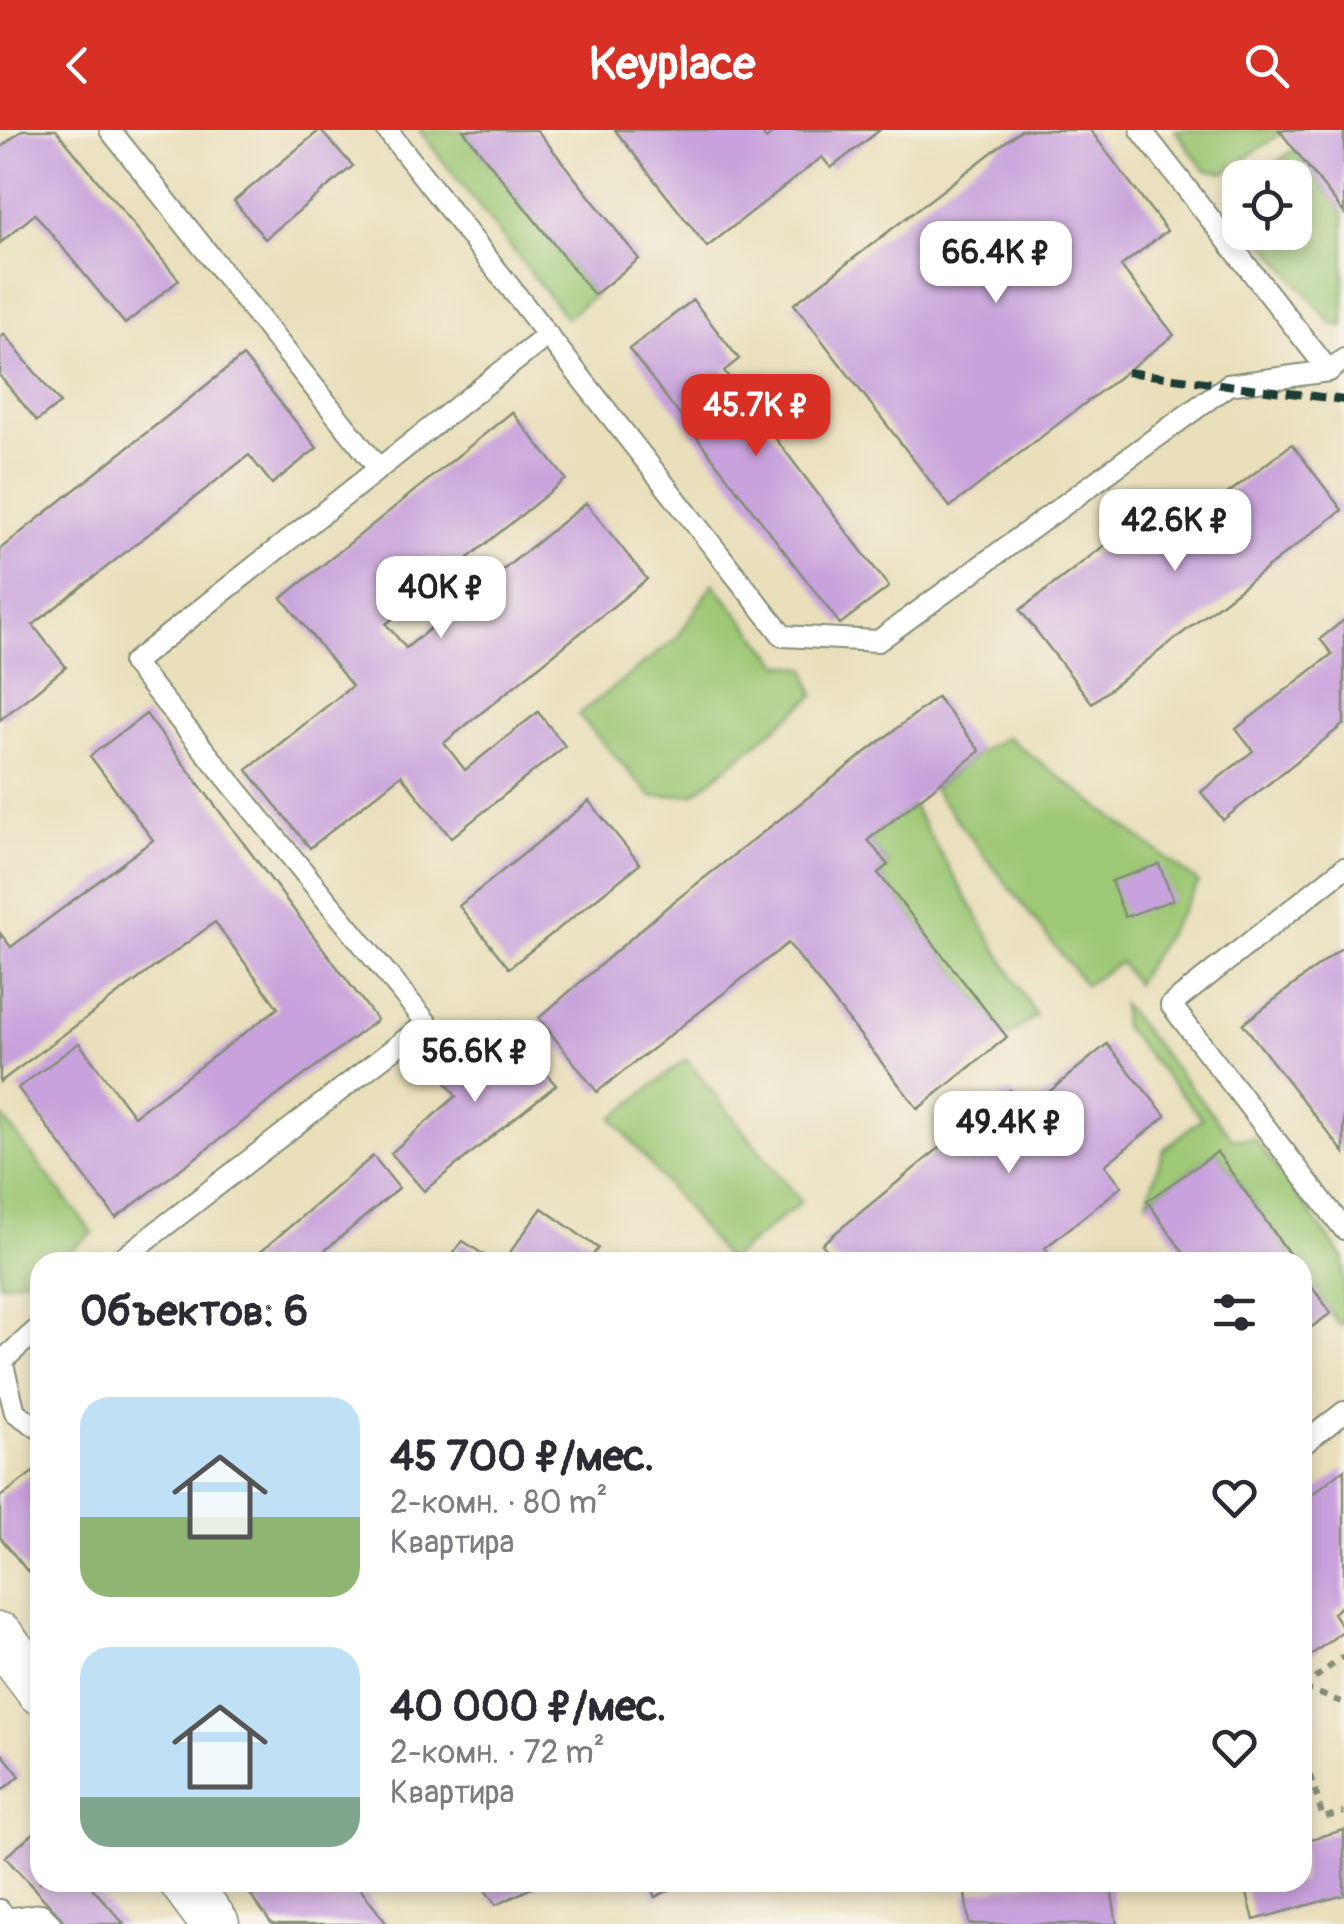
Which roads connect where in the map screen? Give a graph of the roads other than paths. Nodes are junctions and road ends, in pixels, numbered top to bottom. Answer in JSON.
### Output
{"nodes":[{"id":1,"x":110,"y":130,"type":"edge"},
{"id":2,"x":387,"y":130,"type":"edge"},
{"id":3,"x":1140,"y":130,"type":"edge"},
{"id":4,"x":548,"y":335,"type":"junction"},
{"id":5,"x":1336,"y":365,"type":"edge"},
{"id":6,"x":379,"y":469,"type":"junction"},
{"id":7,"x":1341,"y":878,"type":"edge"},
{"id":8,"x":1344,"y":1230,"type":"edge"},
{"id":9,"x":131,"y":1252,"type":"edge"},
{"id":10,"x":30,"y":1336,"type":"edge"},
{"id":11,"x":1344,"y":1412,"type":"edge"},
{"id":12,"x":30,"y":1422,"type":"edge"},
{"id":13,"x":1312,"y":1436,"type":"edge"},
{"id":14,"x":0,"y":1637,"type":"edge"},
{"id":15,"x":30,"y":1677,"type":"edge"},
{"id":16,"x":191,"y":1892,"type":"edge"},
{"id":17,"x":2,"y":1917,"type":"edge"},
{"id":18,"x":51,"y":1924,"type":"edge"},
{"id":19,"x":215,"y":1924,"type":"edge"}],
"edges":[{"from":1,"to":6,"type":"lane"},
{"from":2,"to":4,"type":"lane"},
{"from":3,"to":5,"type":"lane"},
{"from":4,"to":5,"type":"lane"},
{"from":4,"to":6,"type":"lane"},
{"from":6,"to":9,"type":"lane"},
{"from":7,"to":8,"type":"lane"},
{"from":10,"to":12,"type":"lane"},
{"from":11,"to":13,"type":"lane"},
{"from":14,"to":15,"type":"street"},
{"from":16,"to":19,"type":"street"},
{"from":17,"to":18,"type":"lane"}]}
